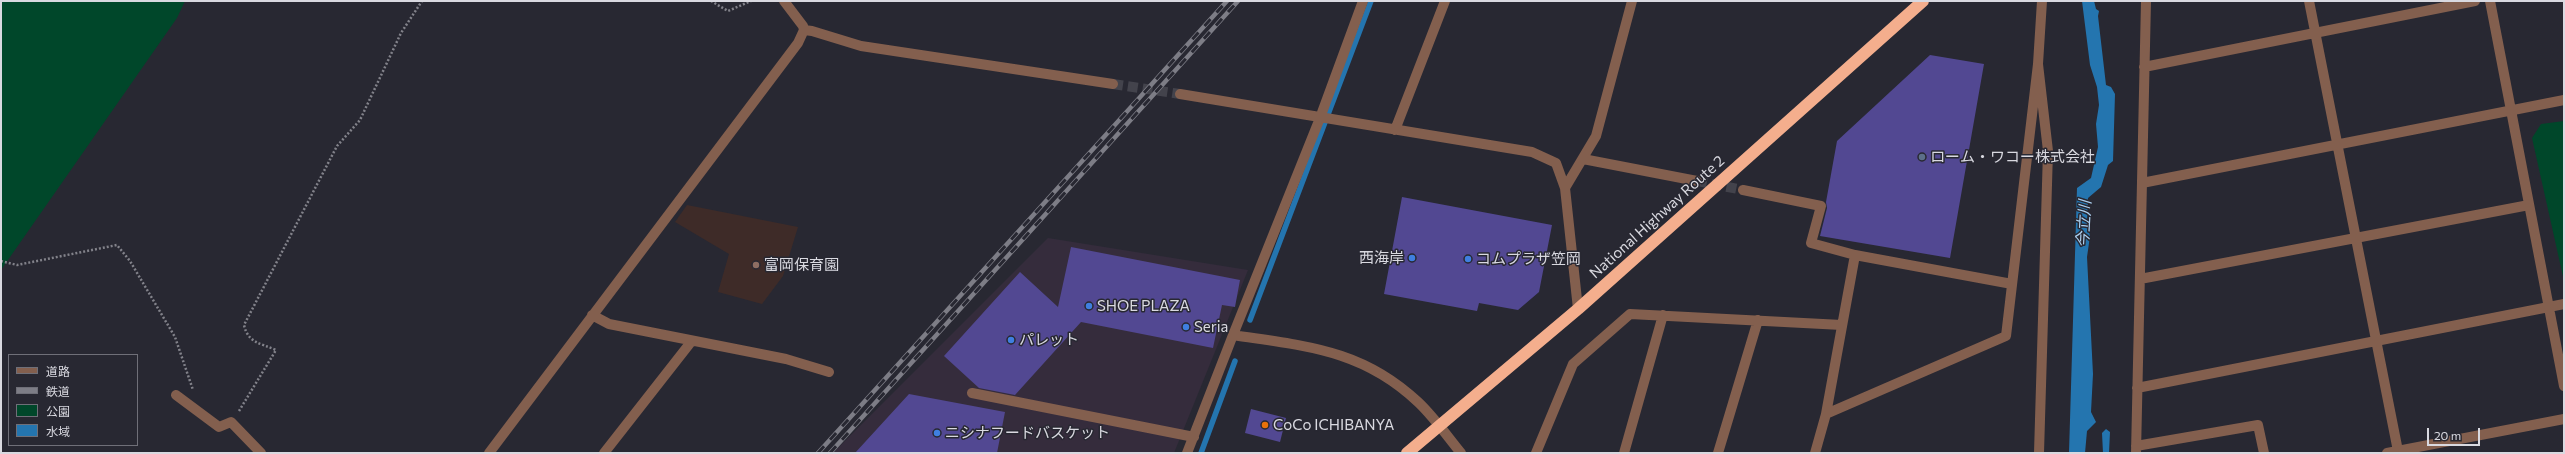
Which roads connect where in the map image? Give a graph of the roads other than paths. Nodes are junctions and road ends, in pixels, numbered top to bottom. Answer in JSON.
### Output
{"nodes":[{"id":1,"x":784,"y":1,"type":"edge"},
{"id":2,"x":1363,"y":1,"type":"edge"},
{"id":3,"x":1446,"y":1,"type":"edge"},
{"id":4,"x":1632,"y":1,"type":"edge"},
{"id":5,"x":1923,"y":1,"type":"edge"},
{"id":6,"x":2146,"y":1,"type":"edge"},
{"id":7,"x":2309,"y":1,"type":"edge"},
{"id":8,"x":2475,"y":1,"type":"edge"},
{"id":9,"x":2490,"y":1,"type":"edge"},
{"id":10,"x":2041,"y":2,"type":"edge"},
{"id":11,"x":804,"y":30,"type":"junction"},
{"id":12,"x":2316,"y":33,"type":"junction"},
{"id":13,"x":2038,"y":64,"type":"junction"},
{"id":14,"x":2144,"y":67,"type":"junction"},
{"id":15,"x":1113,"y":84,"type":"tunnel mouth"},
{"id":16,"x":1180,"y":94,"type":"tunnel mouth"},
{"id":17,"x":2564,"y":100,"type":"edge"},
{"id":18,"x":2511,"y":111,"type":"junction"},
{"id":19,"x":1325,"y":119,"type":"junction"},
{"id":20,"x":1396,"y":130,"type":"junction"},
{"id":21,"x":2338,"y":145,"type":"junction"},
{"id":22,"x":1583,"y":159,"type":"junction"},
{"id":23,"x":1697,"y":181,"type":"tunnel mouth"},
{"id":24,"x":2142,"y":183,"type":"junction"},
{"id":25,"x":1565,"y":188,"type":"junction"},
{"id":26,"x":1743,"y":190,"type":"tunnel mouth"},
{"id":27,"x":2529,"y":205,"type":"junction"},
{"id":28,"x":2356,"y":238,"type":"junction"},
{"id":29,"x":1855,"y":255,"type":"junction"},
{"id":30,"x":2140,"y":279,"type":"junction"},
{"id":31,"x":2012,"y":284,"type":"junction"},
{"id":32,"x":2564,"y":304,"type":"edge"},
{"id":33,"x":2549,"y":307,"type":"junction"},
{"id":34,"x":1578,"y":309,"type":"junction"},
{"id":35,"x":592,"y":315,"type":"junction"},
{"id":36,"x":1663,"y":316,"type":"junction"},
{"id":37,"x":1758,"y":320,"type":"junction"},
{"id":38,"x":1842,"y":325,"type":"junction"},
{"id":39,"x":1233,"y":335,"type":"junction"},
{"id":40,"x":2376,"y":341,"type":"junction"},
{"id":41,"x":691,"y":342,"type":"junction"},
{"id":42,"x":829,"y":372,"type":"dead end"},
{"id":43,"x":2564,"y":386,"type":"edge"},
{"id":44,"x":2138,"y":388,"type":"junction"},
{"id":45,"x":972,"y":393,"type":"dead end"},
{"id":46,"x":176,"y":395,"type":"dead end"},
{"id":47,"x":1826,"y":414,"type":"junction"},
{"id":48,"x":2564,"y":419,"type":"edge"},
{"id":49,"x":1438,"y":426,"type":"junction"},
{"id":50,"x":1194,"y":437,"type":"junction"},
{"id":51,"x":2136,"y":450,"type":"edge"},
{"id":52,"x":2398,"y":451,"type":"junction"},
{"id":53,"x":261,"y":453,"type":"edge"},
{"id":54,"x":489,"y":453,"type":"edge"},
{"id":55,"x":604,"y":453,"type":"edge"},
{"id":56,"x":1187,"y":453,"type":"edge"},
{"id":57,"x":1407,"y":453,"type":"edge"},
{"id":58,"x":1461,"y":453,"type":"edge"},
{"id":59,"x":1536,"y":453,"type":"edge"},
{"id":60,"x":1624,"y":453,"type":"edge"},
{"id":61,"x":1718,"y":453,"type":"edge"},
{"id":62,"x":1815,"y":453,"type":"edge"},
{"id":63,"x":2039,"y":453,"type":"edge"},
{"id":64,"x":2264,"y":453,"type":"edge"},
{"id":65,"x":2387,"y":453,"type":"edge"}],
"edges":[{"from":1,"to":11,"type":"street"},
{"from":2,"to":19,"type":"street"},
{"from":3,"to":20,"type":"street"},
{"from":4,"to":22,"type":"street"},
{"from":5,"to":34,"type":"highway","name":"National Highway Route 2"},
{"from":6,"to":14,"type":"street"},
{"from":7,"to":12,"type":"street"},
{"from":8,"to":12,"type":"street"},
{"from":9,"to":18,"type":"street"},
{"from":10,"to":13,"type":"street"},
{"from":11,"to":15,"type":"street"},
{"from":11,"to":35,"type":"street"},
{"from":12,"to":14,"type":"street"},
{"from":12,"to":21,"type":"street"},
{"from":13,"to":31,"type":"street"},
{"from":13,"to":63,"type":"street"},
{"from":14,"to":24,"type":"street"},
{"from":16,"to":19,"type":"street"},
{"from":17,"to":18,"type":"street"},
{"from":18,"to":21,"type":"street"},
{"from":18,"to":27,"type":"street"},
{"from":19,"to":20,"type":"street"},
{"from":19,"to":39,"type":"street"},
{"from":20,"to":25,"type":"street"},
{"from":21,"to":24,"type":"street"},
{"from":21,"to":28,"type":"street"},
{"from":22,"to":23,"type":"street"},
{"from":22,"to":25,"type":"street"},
{"from":24,"to":30,"type":"street"},
{"from":25,"to":34,"type":"street"},
{"from":26,"to":29,"type":"street"},
{"from":27,"to":28,"type":"street"},
{"from":27,"to":33,"type":"street"},
{"from":28,"to":30,"type":"street"},
{"from":28,"to":40,"type":"street"},
{"from":29,"to":31,"type":"street"},
{"from":29,"to":38,"type":"street"},
{"from":30,"to":44,"type":"street"},
{"from":31,"to":47,"type":"street"},
{"from":32,"to":33,"type":"street"},
{"from":33,"to":40,"type":"street"},
{"from":33,"to":43,"type":"street"},
{"from":34,"to":49,"type":"highway","name":"National Highway Route 2"},
{"from":35,"to":41,"type":"street"},
{"from":35,"to":54,"type":"street"},
{"from":36,"to":37,"type":"street"},
{"from":36,"to":59,"type":"street"},
{"from":36,"to":60,"type":"street"},
{"from":37,"to":38,"type":"street"},
{"from":37,"to":61,"type":"street"},
{"from":38,"to":47,"type":"street"},
{"from":39,"to":49,"type":"street"},
{"from":39,"to":50,"type":"street"},
{"from":40,"to":44,"type":"street"},
{"from":40,"to":52,"type":"street"},
{"from":41,"to":42,"type":"street"},
{"from":41,"to":55,"type":"street"},
{"from":44,"to":51,"type":"street"},
{"from":45,"to":50,"type":"street"},
{"from":46,"to":53,"type":"street"},
{"from":47,"to":62,"type":"street"},
{"from":48,"to":52,"type":"street"},
{"from":49,"to":57,"type":"highway","name":"National Highway Route 2"},
{"from":49,"to":58,"type":"street"},
{"from":50,"to":56,"type":"street"},
{"from":51,"to":64,"type":"street"},
{"from":52,"to":65,"type":"street"}]}
